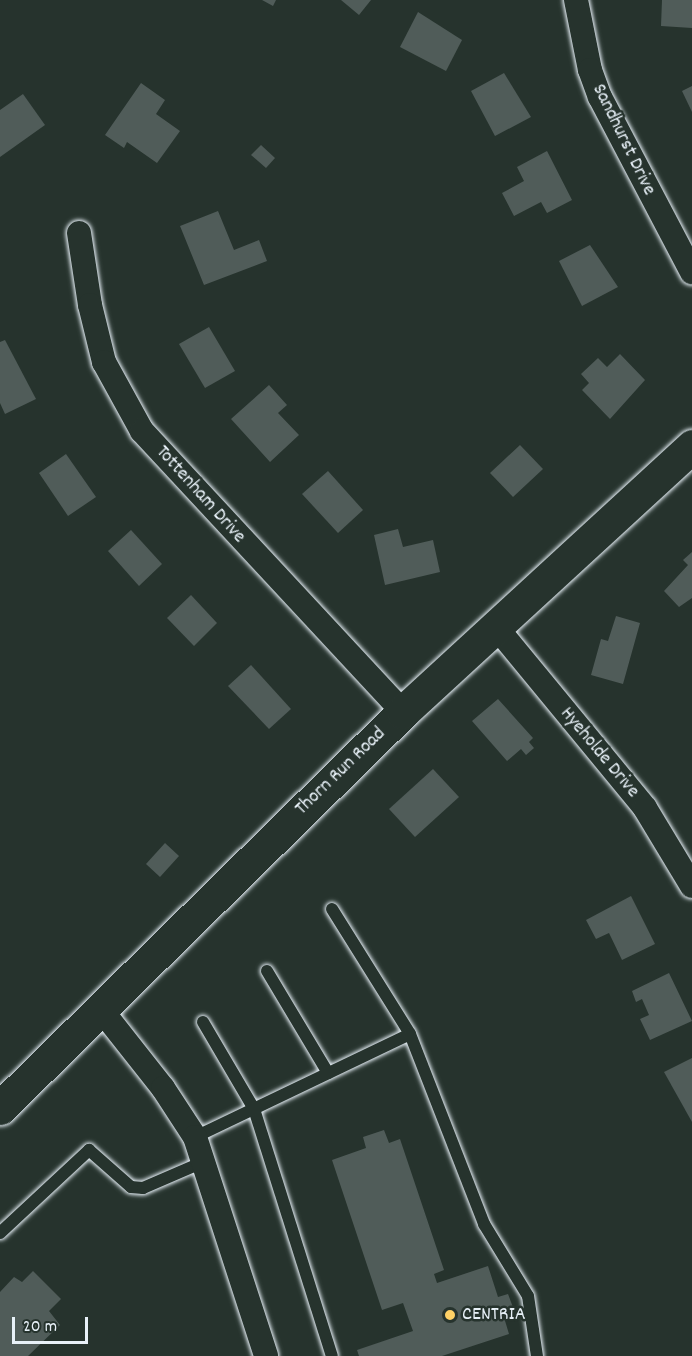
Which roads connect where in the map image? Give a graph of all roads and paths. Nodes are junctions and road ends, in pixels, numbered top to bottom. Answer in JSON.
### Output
{"nodes":[{"id":1,"x":576,"y":0,"type":"edge"},
{"id":2,"x":79,"y":233,"type":"dead end"},
{"id":3,"x":692,"y":272,"type":"edge"},
{"id":4,"x":692,"y":446,"type":"edge"},
{"id":5,"x":496,"y":627,"type":"junction"},
{"id":6,"x":404,"y":712,"type":"junction"},
{"id":7,"x":692,"y":886,"type":"edge"},
{"id":8,"x":332,"y":909,"type":"dead end"},
{"id":9,"x":267,"y":971,"type":"dead end"},
{"id":10,"x":99,"y":1007,"type":"junction"},
{"id":11,"x":203,"y":1022,"type":"dead end"},
{"id":12,"x":410,"y":1034,"type":"junction"},
{"id":13,"x":328,"y":1073,"type":"junction"},
{"id":14,"x":0,"y":1108,"type":"edge"},
{"id":15,"x":255,"y":1109,"type":"junction"},
{"id":16,"x":195,"y":1137,"type":"junction"},
{"id":17,"x":203,"y":1162,"type":"junction"},
{"id":18,"x":0,"y":1233,"type":"edge"},
{"id":19,"x":266,"y":1356,"type":"edge"},
{"id":20,"x":332,"y":1356,"type":"edge"},
{"id":21,"x":537,"y":1356,"type":"edge"}],
"edges":[{"from":1,"to":3,"type":"street","name":"Sandhurst Drive"},
{"from":2,"to":6,"type":"street","name":"Tottenham Drive"},
{"from":4,"to":5,"type":"street","name":"Thorn Run Road"},
{"from":5,"to":6,"type":"street","name":"Thorn Run Road"},
{"from":5,"to":7,"type":"street","name":"Hyeholde Drive"},
{"from":6,"to":10,"type":"street","name":"Thorn Run Road"},
{"from":8,"to":12,"type":"lane"},
{"from":9,"to":13,"type":"lane"},
{"from":10,"to":14,"type":"street","name":"Thorn Run Road"},
{"from":10,"to":16,"type":"street"},
{"from":11,"to":15,"type":"lane"},
{"from":12,"to":13,"type":"lane"},
{"from":12,"to":21,"type":"lane"},
{"from":13,"to":15,"type":"lane"},
{"from":15,"to":16,"type":"lane"},
{"from":15,"to":20,"type":"lane"},
{"from":16,"to":17,"type":"street"},
{"from":17,"to":18,"type":"lane"},
{"from":17,"to":19,"type":"street"}]}
